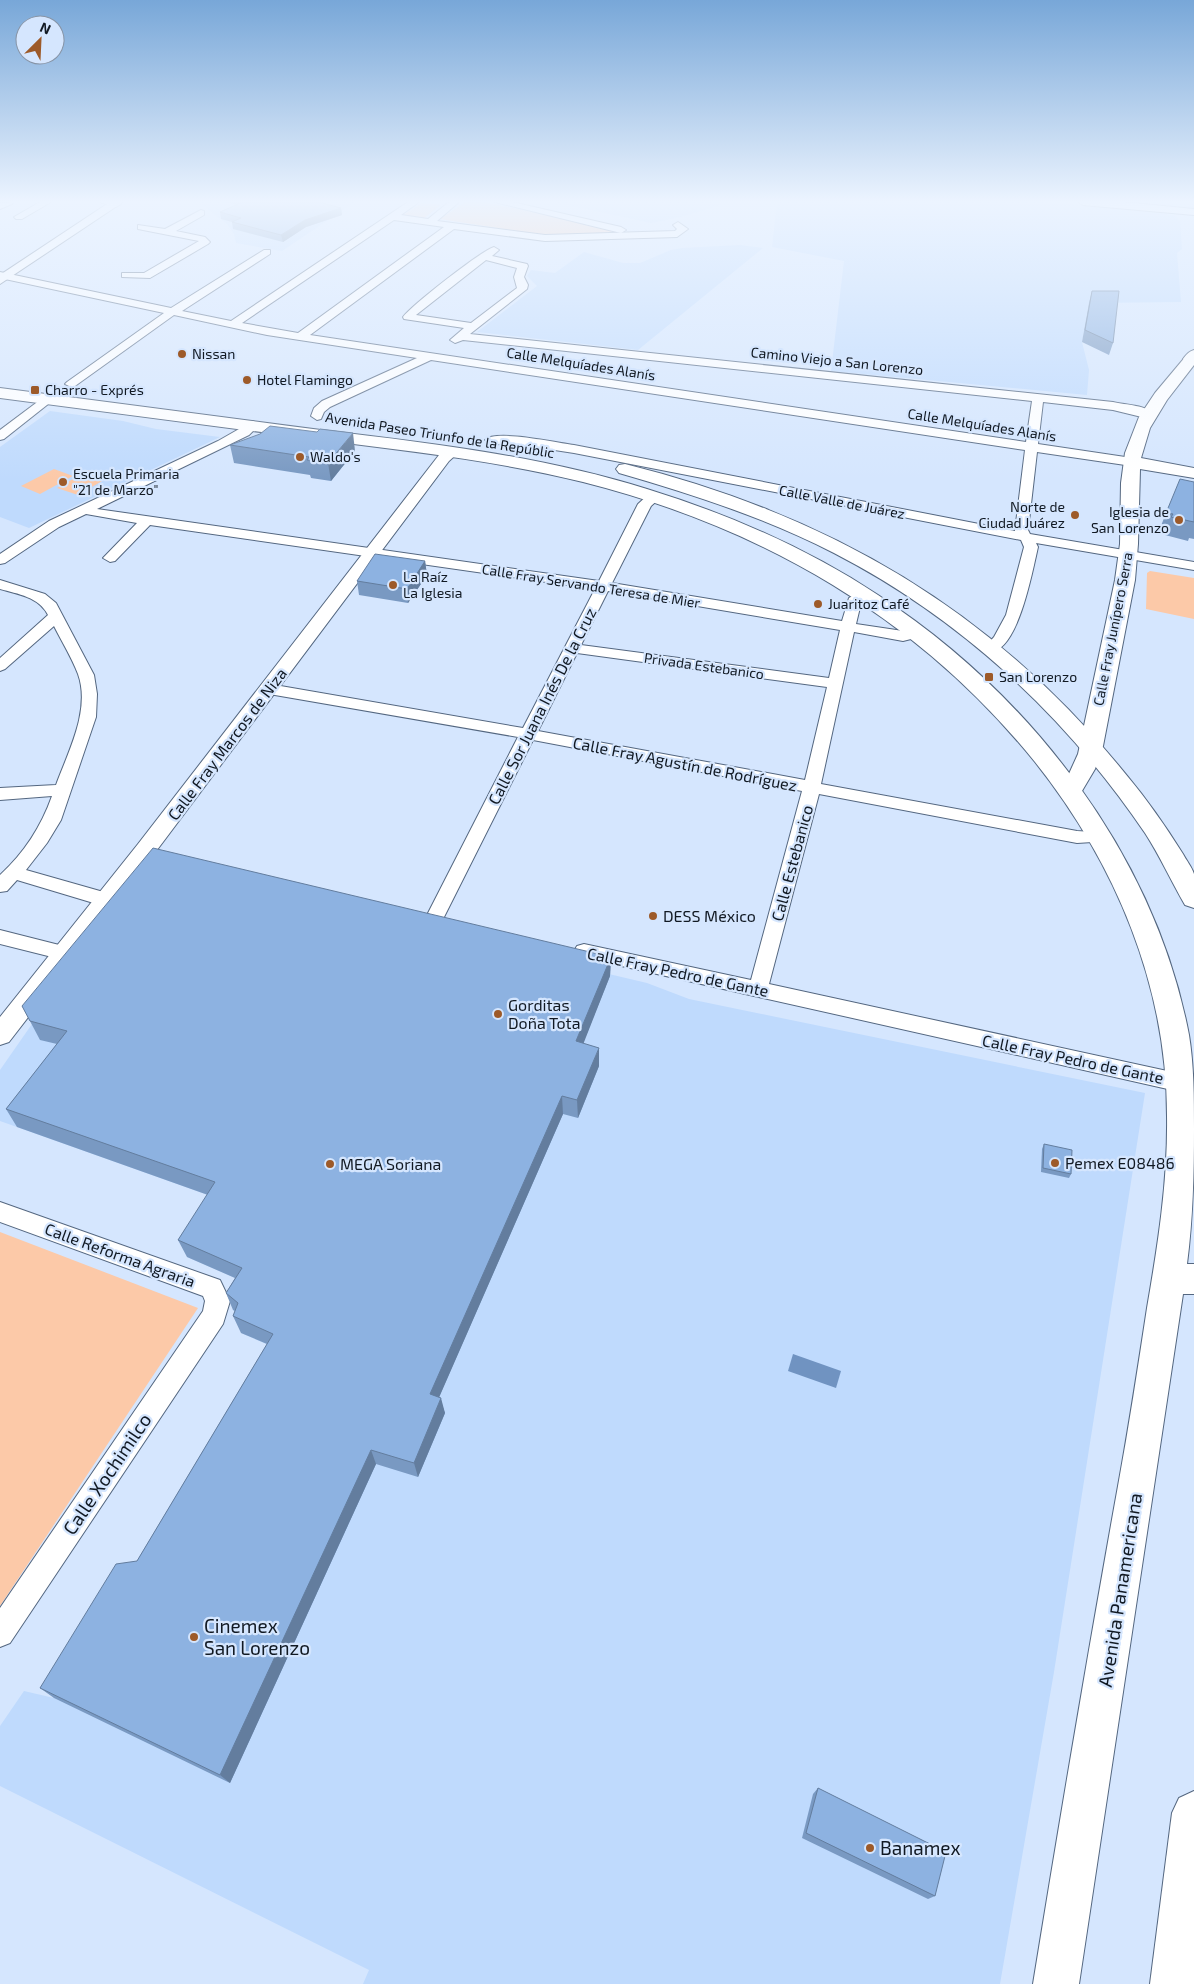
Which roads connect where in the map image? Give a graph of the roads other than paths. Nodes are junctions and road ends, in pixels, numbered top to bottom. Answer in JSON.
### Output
{"nodes":[{"id":1,"x":90,"y":295,"type":"edge"},
{"id":2,"x":200,"y":295,"type":"edge"},
{"id":3,"x":277,"y":295,"type":"edge"},
{"id":4,"x":358,"y":295,"type":"edge"},
{"id":5,"x":434,"y":295,"type":"edge"},
{"id":6,"x":515,"y":295,"type":"edge"},
{"id":7,"x":172,"y":312,"type":"junction"},
{"id":8,"x":232,"y":325,"type":"junction"},
{"id":9,"x":473,"y":326,"type":"junction"},
{"id":10,"x":460,"y":336,"type":"junction"},
{"id":11,"x":300,"y":337,"type":"junction"},
{"id":12,"x":429,"y":356,"type":"junction"},
{"id":13,"x":1193,"y":357,"type":"edge"},
{"id":14,"x":71,"y":384,"type":"junction"},
{"id":15,"x":50,"y":390,"type":"junction"},
{"id":16,"x":0,"y":393,"type":"edge"},
{"id":17,"x":1038,"y":398,"type":"junction"},
{"id":18,"x":318,"y":416,"type":"junction"},
{"id":19,"x":1148,"y":419,"type":"junction"},
{"id":20,"x":253,"y":425,"type":"junction"},
{"id":21,"x":431,"y":431,"type":"junction"},
{"id":22,"x":0,"y":436,"type":"edge"},
{"id":23,"x":491,"y":440,"type":"junction"},
{"id":24,"x":407,"y":445,"type":"junction"},
{"id":25,"x":1033,"y":448,"type":"junction"},
{"id":26,"x":452,"y":452,"type":"junction"},
{"id":27,"x":1132,"y":462,"type":"junction"},
{"id":28,"x":1174,"y":469,"type":"junction"},
{"id":29,"x":1194,"y":473,"type":"edge"},
{"id":30,"x":654,"y":497,"type":"junction"},
{"id":31,"x":85,"y":509,"type":"junction"},
{"id":32,"x":148,"y":521,"type":"junction"},
{"id":33,"x":1024,"y":537,"type":"junction"},
{"id":34,"x":370,"y":554,"type":"junction"},
{"id":35,"x":1128,"y":554,"type":"junction"},
{"id":36,"x":110,"y":558,"type":"dead end"},
{"id":37,"x":0,"y":560,"type":"edge"},
{"id":38,"x":1194,"y":566,"type":"edge"},
{"id":39,"x":0,"y":584,"type":"edge"},
{"id":40,"x":603,"y":586,"type":"junction"},
{"id":41,"x":864,"y":595,"type":"junction"},
{"id":42,"x":56,"y":616,"type":"junction"},
{"id":43,"x":849,"y":627,"type":"junction"},
{"id":44,"x":918,"y":633,"type":"junction"},
{"id":45,"x":572,"y":648,"type":"junction"},
{"id":46,"x":992,"y":648,"type":"junction"},
{"id":47,"x":0,"y":666,"type":"edge"},
{"id":48,"x":836,"y":684,"type":"junction"},
{"id":49,"x":269,"y":689,"type":"junction"},
{"id":50,"x":528,"y":734,"type":"junction"},
{"id":51,"x":1092,"y":748,"type":"junction"},
{"id":52,"x":812,"y":787,"type":"junction"},
{"id":53,"x":61,"y":790,"type":"junction"},
{"id":54,"x":1071,"y":791,"type":"junction"},
{"id":55,"x":0,"y":794,"type":"edge"},
{"id":56,"x":1102,"y":837,"type":"junction"},
{"id":57,"x":146,"y":849,"type":"junction"},
{"id":58,"x":165,"y":854,"type":"edge"},
{"id":59,"x":14,"y":873,"type":"junction"},
{"id":60,"x":0,"y":886,"type":"edge"},
{"id":61,"x":1194,"y":899,"type":"edge"},
{"id":62,"x":107,"y":900,"type":"junction"},
{"id":63,"x":415,"y":914,"type":"edge"},
{"id":64,"x":0,"y":937,"type":"edge"},
{"id":65,"x":565,"y":947,"type":"edge"},
{"id":66,"x":64,"y":953,"type":"junction"},
{"id":67,"x":758,"y":990,"type":"junction"},
{"id":68,"x":0,"y":1035,"type":"edge"},
{"id":69,"x":1181,"y":1083,"type":"junction"},
{"id":70,"x":0,"y":1212,"type":"edge"},
{"id":71,"x":1181,"y":1279,"type":"edge"},
{"id":72,"x":214,"y":1316,"type":"joint"},
{"id":73,"x":0,"y":1633,"type":"edge"},
{"id":74,"x":1194,"y":1813,"type":"edge"},
{"id":75,"x":1056,"y":1984,"type":"edge"},
{"id":76,"x":1173,"y":1984,"type":"edge"}],
"edges":[{"from":1,"to":7,"type":"street","name":"Calle Melquíades Alanís"},
{"from":2,"to":7,"type":"street"},
{"from":3,"to":8,"type":"street"},
{"from":4,"to":11,"type":"street"},
{"from":5,"to":9,"type":"street"},
{"from":6,"to":9,"type":"street"},
{"from":7,"to":8,"type":"street","name":"Calle Melquíades Alanís"},
{"from":7,"to":14,"type":"street"},
{"from":8,"to":11,"type":"street","name":"Calle Melquíades Alanís"},
{"from":9,"to":10,"type":"street"},
{"from":10,"to":12,"type":"street"},
{"from":10,"to":17,"type":"street","name":"Camino Viejo a San Lorenzo"},
{"from":11,"to":12,"type":"street","name":"Calle Melquíades Alanís"},
{"from":12,"to":18,"type":"street"},
{"from":12,"to":25,"type":"street","name":"Calle Melquíades Alanís"},
{"from":13,"to":19,"type":"main road","name":"Calle Fray Junípero Serra"},
{"from":14,"to":15,"type":"main road","name":"Avenida Paseo Triunfo de la Repúblic"},
{"from":14,"to":18,"type":"main road","name":"Avenida Paseo Triunfo de la Repúblic"},
{"from":15,"to":16,"type":"main road"},
{"from":15,"to":20,"type":"main road","name":"Avenida Panamericana"},
{"from":15,"to":22,"type":"street"},
{"from":17,"to":19,"type":"street","name":"Camino Viejo a San Lorenzo"},
{"from":17,"to":25,"type":"street"},
{"from":18,"to":21,"type":"main road","name":"Avenida Paseo Triunfo de la Repúblic"},
{"from":19,"to":27,"type":"main road","name":"Calle Fray Junípero Serra"},
{"from":19,"to":28,"type":"main road"},
{"from":20,"to":24,"type":"main road","name":"Avenida Panamericana"},
{"from":20,"to":31,"type":"street"},
{"from":21,"to":23,"type":"main road","name":"Avenida Paseo Triunfo de la Repúblic"},
{"from":21,"to":24,"type":"main road"},
{"from":23,"to":26,"type":"main road"},
{"from":23,"to":33,"type":"street","name":"Calle Valle de Juárez"},
{"from":23,"to":46,"type":"main road","name":"Avenida Paseo Triunfo de la Repúblic"},
{"from":24,"to":26,"type":"main road","name":"Avenida Panamericana"},
{"from":25,"to":27,"type":"street","name":"Calle Melquíades Alanís"},
{"from":25,"to":33,"type":"street"},
{"from":26,"to":30,"type":"main road","name":"Avenida Panamericana"},
{"from":26,"to":34,"type":"street","name":"Calle Fray Marcos de Niza"},
{"from":27,"to":28,"type":"main road"},
{"from":27,"to":35,"type":"main road","name":"Calle Fray Junípero Serra"},
{"from":28,"to":29,"type":"main road"},
{"from":30,"to":40,"type":"street","name":"Calle Sor Juana Inés De la Cruz"},
{"from":30,"to":41,"type":"main road","name":"Avenida Panamericana"},
{"from":31,"to":32,"type":"street","name":"Calle Fray Servando Teresa de Mier"},
{"from":31,"to":37,"type":"street"},
{"from":32,"to":34,"type":"street","name":"Calle Fray Servando Teresa de Mier"},
{"from":32,"to":36,"type":"street"},
{"from":33,"to":35,"type":"street","name":"Calle Valle de Juárez"},
{"from":33,"to":46,"type":"street"},
{"from":34,"to":40,"type":"street","name":"Calle Fray Servando Teresa de Mier"},
{"from":34,"to":49,"type":"street","name":"Calle Fray Marcos de Niza"},
{"from":35,"to":38,"type":"street","name":"Calle Valle de Juárez"},
{"from":35,"to":51,"type":"main road","name":"Calle Fray Junípero Serra"},
{"from":39,"to":42,"type":"street"},
{"from":40,"to":43,"type":"street","name":"Calle Fray Servando Teresa de Mier"},
{"from":40,"to":45,"type":"street","name":"Calle Sor Juana Inés De la Cruz"},
{"from":41,"to":43,"type":"street","name":"Calle Estebanico"},
{"from":41,"to":44,"type":"main road","name":"Avenida Panamericana"},
{"from":42,"to":47,"type":"street"},
{"from":42,"to":53,"type":"street"},
{"from":43,"to":44,"type":"street","name":"Calle Fray Servando Teresa de Mier"},
{"from":43,"to":48,"type":"street","name":"Calle Estebanico"},
{"from":44,"to":54,"type":"main road","name":"Avenida Panamericana"},
{"from":45,"to":48,"type":"street","name":"Privada Estebanico"},
{"from":45,"to":50,"type":"street","name":"Calle Sor Juana Inés De la Cruz"},
{"from":46,"to":51,"type":"main road","name":"Avenida Paseo Triunfo de la Repúblic"},
{"from":48,"to":52,"type":"street","name":"Calle Estebanico"},
{"from":49,"to":50,"type":"street","name":"Calle Fray Agustín de Rodríguez"},
{"from":49,"to":57,"type":"street","name":"Calle Fray Marcos de Niza"},
{"from":50,"to":52,"type":"street","name":"Calle Fray Agustín de Rodríguez"},
{"from":50,"to":63,"type":"street","name":"Calle Sor Juana Inés De la Cruz"},
{"from":51,"to":54,"type":"main road","name":"Calle Fray Junípero Serra"},
{"from":51,"to":61,"type":"main road","name":"Avenida Paseo Triunfo de la Repúblic"},
{"from":52,"to":56,"type":"street","name":"Calle Fray Agustín de Rodríguez"},
{"from":52,"to":67,"type":"street","name":"Calle Estebanico"},
{"from":53,"to":55,"type":"street"},
{"from":53,"to":59,"type":"street"},
{"from":54,"to":56,"type":"main road","name":"Avenida Panamericana"},
{"from":56,"to":69,"type":"main road","name":"Avenida Panamericana"},
{"from":57,"to":58,"type":"street"},
{"from":57,"to":62,"type":"street","name":"Calle Fray Marcos de Niza"},
{"from":59,"to":60,"type":"street"},
{"from":59,"to":62,"type":"street"},
{"from":62,"to":66,"type":"street","name":"Calle Fray Marcos de Niza"},
{"from":64,"to":66,"type":"street"},
{"from":65,"to":67,"type":"street","name":"Calle Fray Pedro de Gante"},
{"from":66,"to":68,"type":"street","name":"Calle Fray Marcos de Niza"},
{"from":67,"to":69,"type":"street","name":"Calle Fray Pedro de Gante"},
{"from":69,"to":71,"type":"main road","name":"Avenida Panamericana"},
{"from":70,"to":72,"type":"street","name":"Calle Reforma Agraria"},
{"from":71,"to":75,"type":"main road","name":"Avenida Panamericana"},
{"from":72,"to":73,"type":"street","name":"Calle Xochimilco"},
{"from":74,"to":76,"type":"main road"}]}
